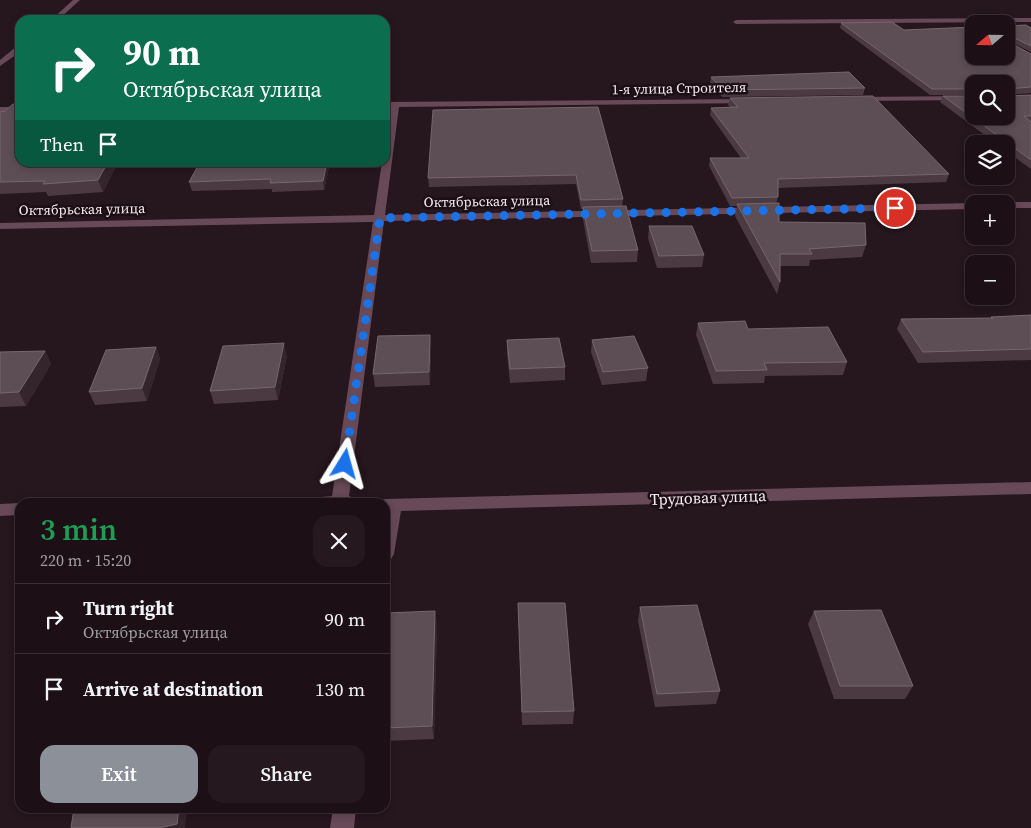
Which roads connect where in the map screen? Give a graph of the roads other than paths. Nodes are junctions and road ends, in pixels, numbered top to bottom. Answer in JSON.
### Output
{"nodes":[{"id":1,"x":78,"y":0,"type":"edge"},
{"id":2,"x":60,"y":15,"type":"edge"},
{"id":3,"x":1031,"y":20,"type":"edge"},
{"id":4,"x":1015,"y":21,"type":"edge"},
{"id":5,"x":736,"y":22,"type":"dead end"},
{"id":6,"x":965,"y":22,"type":"edge"},
{"id":7,"x":15,"y":52,"type":"edge"},
{"id":8,"x":0,"y":64,"type":"edge"},
{"id":9,"x":965,"y":98,"type":"edge"},
{"id":10,"x":764,"y":100,"type":"edge"},
{"id":11,"x":844,"y":100,"type":"edge"},
{"id":12,"x":390,"y":105,"type":"edge"},
{"id":13,"x":0,"y":110,"type":"edge"},
{"id":14,"x":15,"y":110,"type":"edge"},
{"id":15,"x":385,"y":167,"type":"edge"},
{"id":16,"x":1015,"y":205,"type":"edge"},
{"id":17,"x":1031,"y":205,"type":"edge"},
{"id":18,"x":965,"y":206,"type":"edge"},
{"id":19,"x":380,"y":218,"type":"junction"},
{"id":20,"x":0,"y":226,"type":"edge"},
{"id":21,"x":1031,"y":488,"type":"edge"},
{"id":22,"x":341,"y":498,"type":"edge"},
{"id":23,"x":390,"y":506,"type":"edge"},
{"id":24,"x":15,"y":509,"type":"edge"},
{"id":25,"x":0,"y":510,"type":"edge"},
{"id":26,"x":344,"y":813,"type":"edge"},
{"id":27,"x":342,"y":828,"type":"edge"}],
"edges":[{"from":1,"to":2,"type":"street"},
{"from":3,"to":4,"type":"street"},
{"from":5,"to":6,"type":"street"},
{"from":7,"to":8,"type":"street"},
{"from":9,"to":11,"type":"street"},
{"from":10,"to":12,"type":"street","name":"1-я улица Строителя"},
{"from":13,"to":14,"type":"street"},
{"from":15,"to":19,"type":"street"},
{"from":16,"to":17,"type":"street"},
{"from":18,"to":19,"type":"street","name":"Октябрьская улица"},
{"from":19,"to":20,"type":"street","name":"Октябрьская улица"},
{"from":19,"to":22,"type":"street"},
{"from":21,"to":23,"type":"street","name":"Трудовая улица"},
{"from":24,"to":25,"type":"street"},
{"from":26,"to":27,"type":"street"}]}
